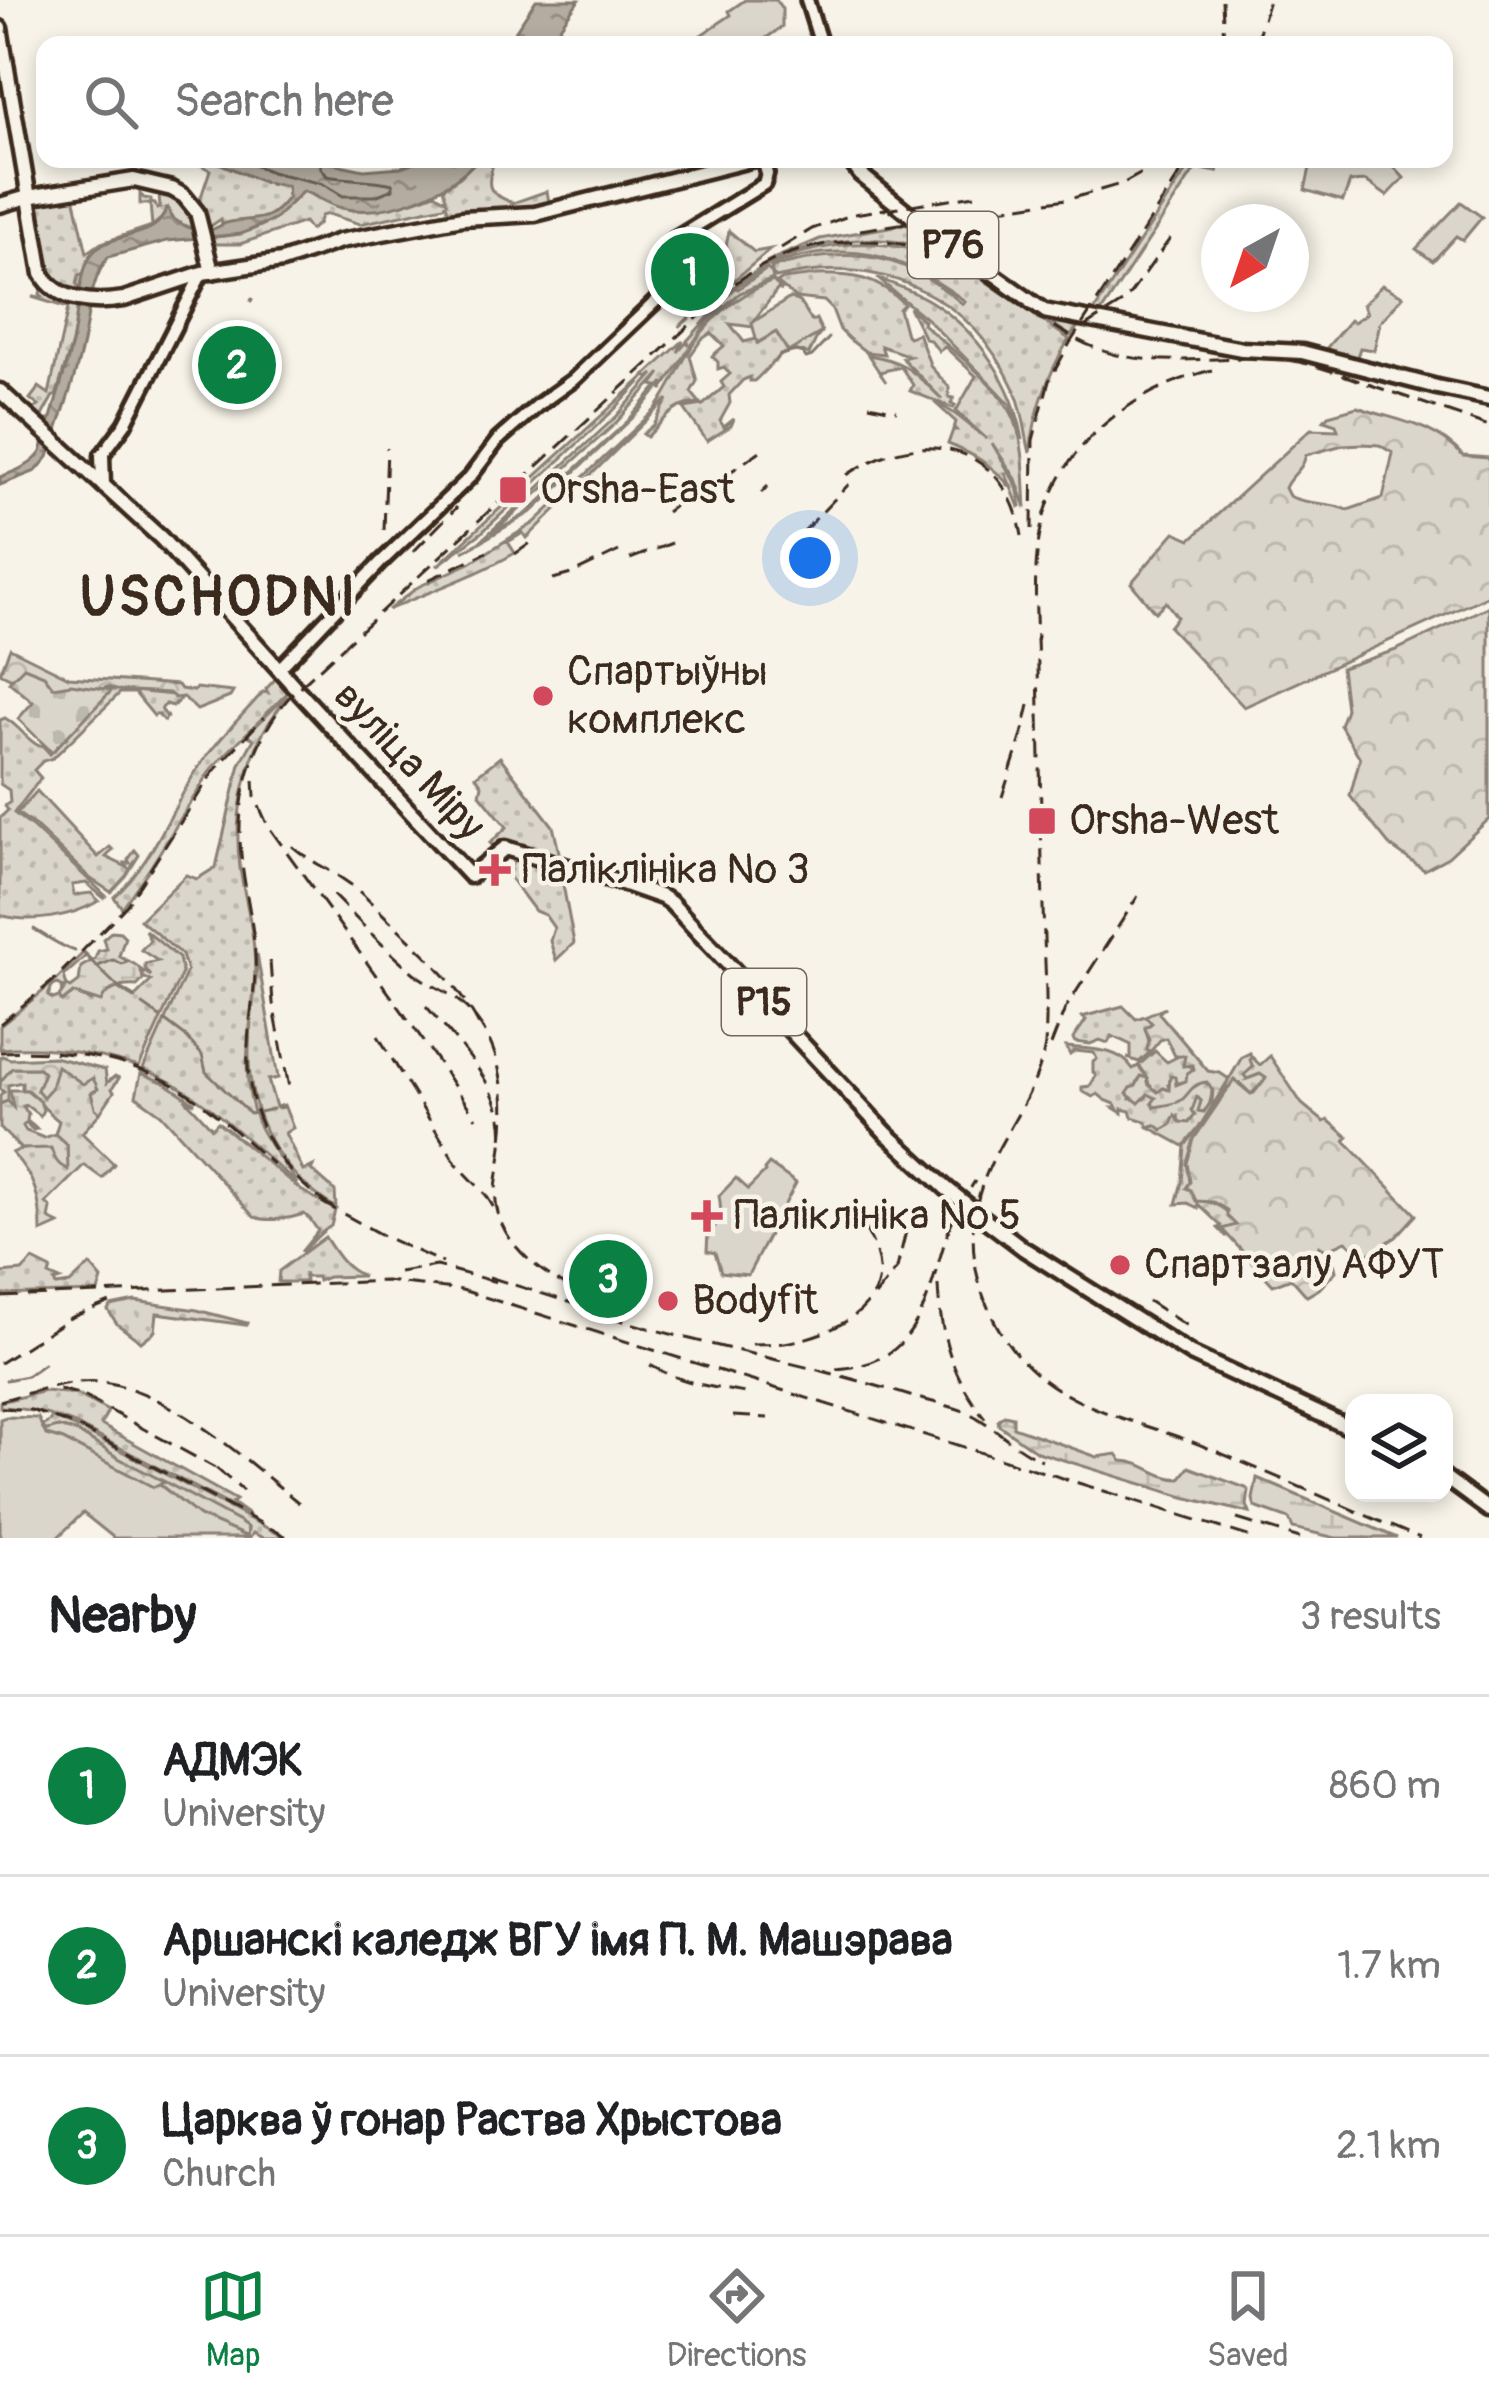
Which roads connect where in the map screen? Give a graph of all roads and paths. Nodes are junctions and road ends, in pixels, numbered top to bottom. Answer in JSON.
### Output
{"nodes":[{"id":1,"x":807,"y":0,"type":"edge"},
{"id":2,"x":0,"y":28,"type":"edge"},
{"id":3,"x":817,"y":36,"type":"edge"},
{"id":4,"x":722,"y":168,"type":"edge"},
{"id":5,"x":763,"y":168,"type":"edge"},
{"id":6,"x":856,"y":168,"type":"edge"},
{"id":7,"x":28,"y":199,"type":"junction"},
{"id":8,"x":0,"y":207,"type":"edge"},
{"id":9,"x":207,"y":273,"type":"junction"},
{"id":10,"x":0,"y":391,"type":"edge"},
{"id":11,"x":1489,"y":398,"type":"edge"},
{"id":12,"x":102,"y":455,"type":"joint"},
{"id":13,"x":101,"y":484,"type":"junction"},
{"id":14,"x":290,"y":658,"type":"junction"},
{"id":15,"x":279,"y":669,"type":"junction"},
{"id":16,"x":295,"y":688,"type":"junction"},
{"id":17,"x":1345,"y":1426,"type":"edge"},
{"id":18,"x":1453,"y":1484,"type":"edge"},
{"id":19,"x":1489,"y":1510,"type":"edge"}],
"edges":[{"from":1,"to":3,"type":"main road"},
{"from":2,"to":7,"type":"main road"},
{"from":4,"to":9,"type":"main road"},
{"from":5,"to":14,"type":"main road"},
{"from":6,"to":11,"type":"main road","number":"Р76"},
{"from":7,"to":8,"type":"main road"},
{"from":7,"to":9,"type":"main road"},
{"from":7,"to":9,"type":"main road"},
{"from":9,"to":12,"type":"main road"},
{"from":10,"to":13,"type":"main road","name":"вуліца Міру","number":"Р15"},
{"from":12,"to":13,"type":"main road"},
{"from":13,"to":15,"type":"main road","name":"вуліца Міру","number":"Р15"},
{"from":14,"to":15,"type":"main road"},
{"from":14,"to":16,"type":"main road"},
{"from":15,"to":16,"type":"main road","name":"вуліца Міру","number":"Р15"},
{"from":16,"to":17,"type":"main road","name":"вуліца Міру","number":"Р15","bridge":true},
{"from":18,"to":19,"type":"main road"}]}
